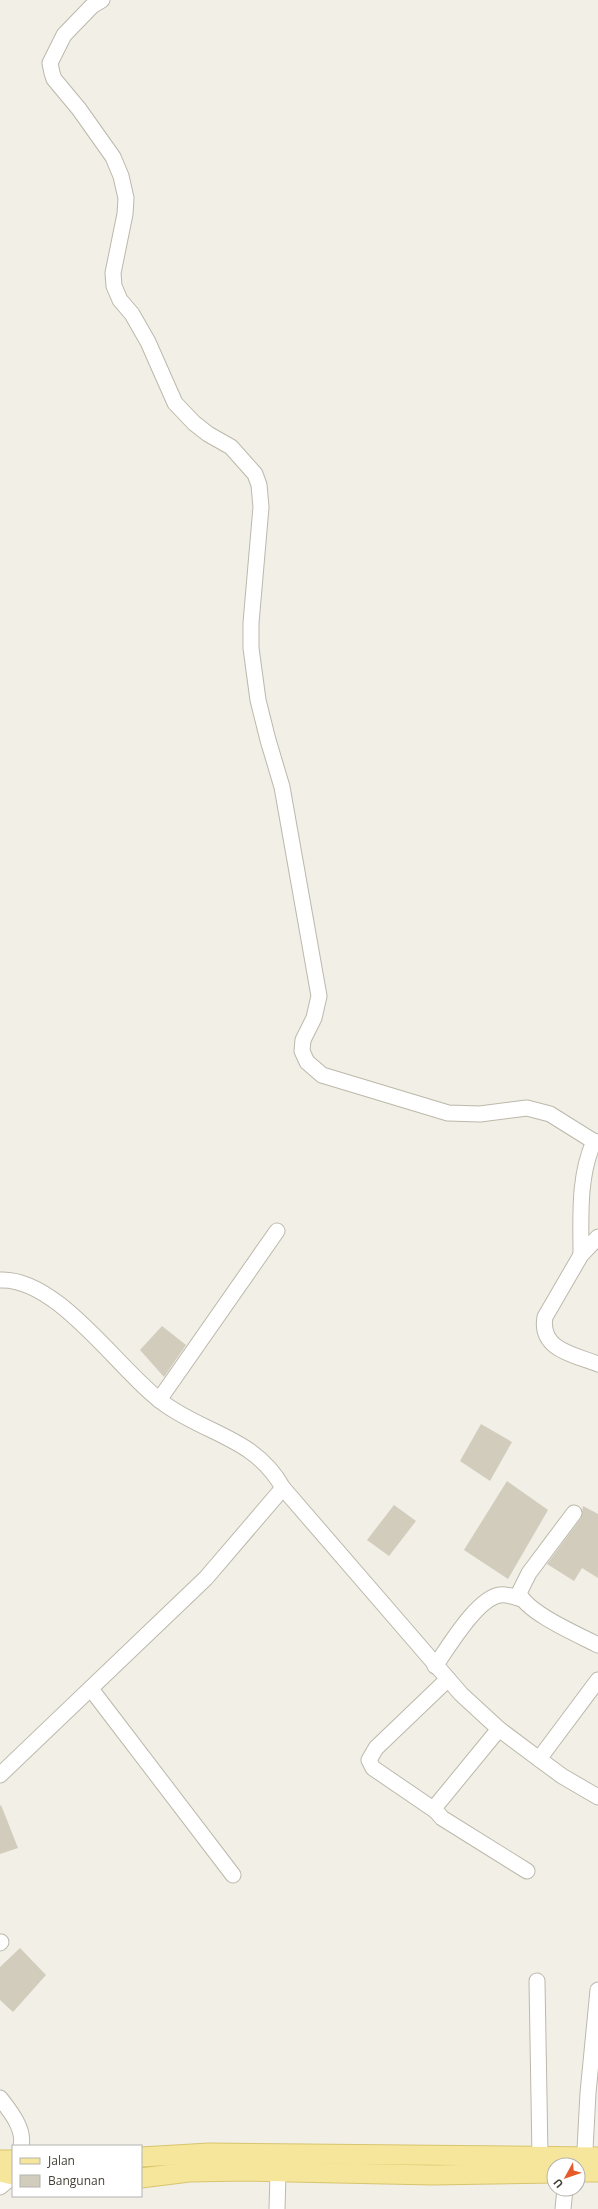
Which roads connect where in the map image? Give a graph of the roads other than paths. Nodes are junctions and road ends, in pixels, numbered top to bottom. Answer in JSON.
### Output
{"nodes":[{"id":1,"x":102,"y":0,"type":"edge"},
{"id":2,"x":596,"y":1143,"type":"edge"},
{"id":3,"x":277,"y":1231,"type":"dead end"},
{"id":4,"x":598,"y":1237,"type":"edge"},
{"id":5,"x":582,"y":1255,"type":"junction"},
{"id":6,"x":0,"y":1280,"type":"edge"},
{"id":7,"x":598,"y":1364,"type":"edge"},
{"id":8,"x":159,"y":1400,"type":"junction"},
{"id":9,"x":283,"y":1488,"type":"junction"},
{"id":10,"x":574,"y":1513,"type":"dead end"},
{"id":11,"x":521,"y":1599,"type":"junction"},
{"id":12,"x":598,"y":1645,"type":"edge"},
{"id":13,"x":436,"y":1666,"type":"junction"},
{"id":14,"x":448,"y":1679,"type":"junction"},
{"id":15,"x":598,"y":1680,"type":"edge"},
{"id":16,"x":91,"y":1689,"type":"junction"},
{"id":17,"x":500,"y":1729,"type":"junction"},
{"id":18,"x":539,"y":1759,"type":"junction"},
{"id":19,"x":0,"y":1775,"type":"edge"},
{"id":20,"x":598,"y":1797,"type":"edge"},
{"id":21,"x":436,"y":1811,"type":"junction"},
{"id":22,"x":528,"y":1870,"type":"dead end"},
{"id":23,"x":233,"y":1875,"type":"dead end"},
{"id":24,"x":537,"y":1981,"type":"dead end"},
{"id":25,"x":598,"y":1990,"type":"edge"},
{"id":26,"x":0,"y":2098,"type":"edge"},
{"id":27,"x":21,"y":2145,"type":"edge"},
{"id":28,"x":540,"y":2156,"type":"junction"},
{"id":29,"x":142,"y":2157,"type":"edge"},
{"id":30,"x":0,"y":2160,"type":"edge"},
{"id":31,"x":12,"y":2160,"type":"edge"},
{"id":32,"x":588,"y":2166,"type":"edge"},
{"id":33,"x":0,"y":2172,"type":"edge"},
{"id":34,"x":278,"y":2173,"type":"junction"},
{"id":35,"x":546,"y":2173,"type":"edge"},
{"id":36,"x":12,"y":2176,"type":"edge"},
{"id":37,"x":12,"y":2177,"type":"edge"},
{"id":38,"x":142,"y":2178,"type":"edge"},
{"id":39,"x":0,"y":2187,"type":"edge"},
{"id":40,"x":564,"y":2197,"type":"edge"},
{"id":41,"x":277,"y":2209,"type":"edge"},
{"id":42,"x":563,"y":2209,"type":"edge"}],
"edges":[{"from":1,"to":2,"type":"street"},
{"from":2,"to":5,"type":"street"},
{"from":3,"to":8,"type":"street"},
{"from":4,"to":5,"type":"street"},
{"from":5,"to":7,"type":"street"},
{"from":6,"to":8,"type":"street"},
{"from":8,"to":9,"type":"street"},
{"from":9,"to":13,"type":"street"},
{"from":9,"to":16,"type":"street"},
{"from":10,"to":11,"type":"street"},
{"from":11,"to":12,"type":"street"},
{"from":11,"to":13,"type":"street"},
{"from":13,"to":14,"type":"street"},
{"from":14,"to":17,"type":"street"},
{"from":14,"to":21,"type":"street"},
{"from":15,"to":18,"type":"street"},
{"from":16,"to":19,"type":"street"},
{"from":16,"to":23,"type":"street"},
{"from":17,"to":18,"type":"street"},
{"from":17,"to":21,"type":"street"},
{"from":18,"to":20,"type":"street"},
{"from":21,"to":22,"type":"street"},
{"from":24,"to":28,"type":"street"},
{"from":25,"to":32,"type":"street"},
{"from":26,"to":27,"type":"street"},
{"from":28,"to":29,"type":"main road"},
{"from":28,"to":32,"type":"main road"},
{"from":30,"to":31,"type":"main road"},
{"from":33,"to":36,"type":"main road"},
{"from":34,"to":35,"type":"main road"},
{"from":34,"to":38,"type":"main road"},
{"from":34,"to":41,"type":"street"},
{"from":37,"to":39,"type":"street"},
{"from":40,"to":42,"type":"street"}]}
